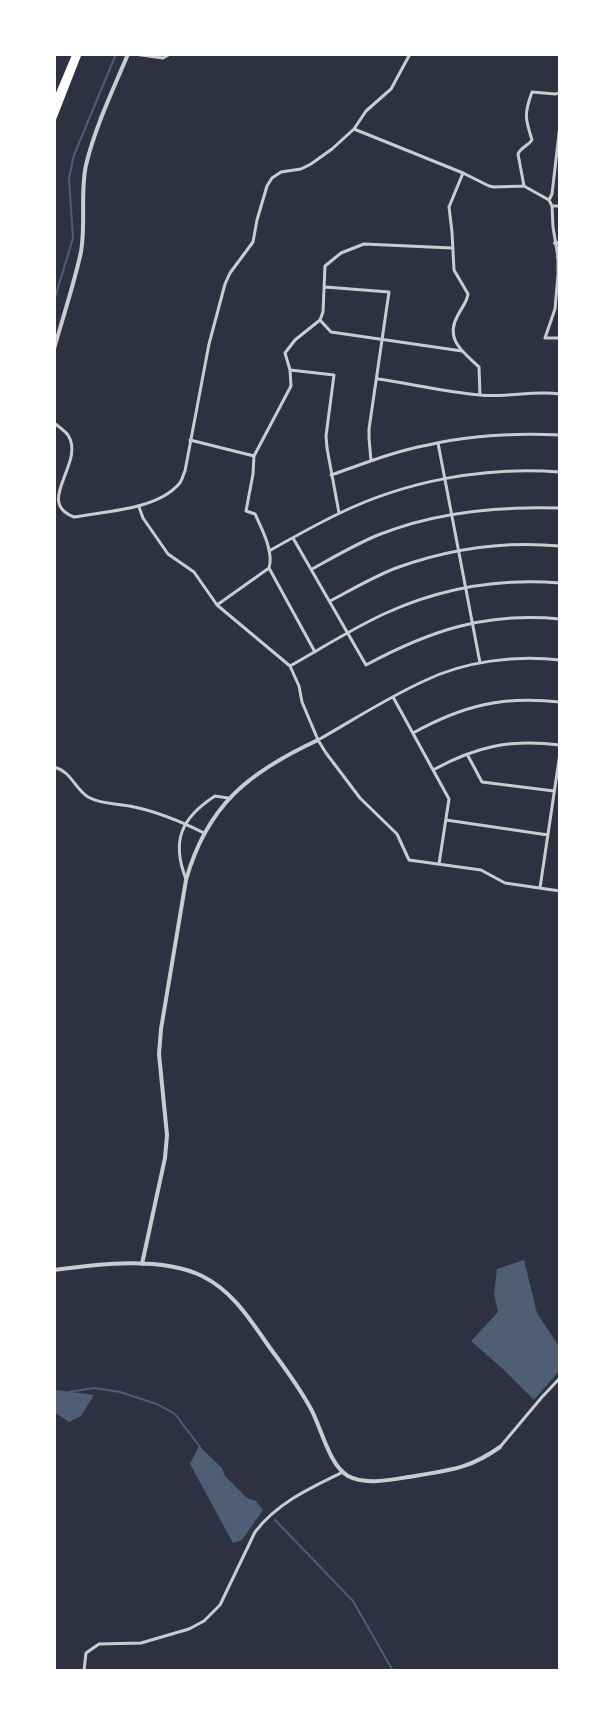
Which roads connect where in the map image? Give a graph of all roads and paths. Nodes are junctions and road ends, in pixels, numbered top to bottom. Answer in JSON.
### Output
{"nodes":[{"id":1,"x":77,"y":54,"type":"edge"},
{"id":2,"x":128,"y":54,"type":"edge"},
{"id":3,"x":134,"y":54,"type":"edge"},
{"id":4,"x":170,"y":54,"type":"edge"},
{"id":5,"x":410,"y":54,"type":"edge"},
{"id":6,"x":560,"y":93,"type":"edge"},
{"id":7,"x":54,"y":104,"type":"edge"},
{"id":8,"x":54,"y":118,"type":"edge"},
{"id":9,"x":560,"y":125,"type":"edge"},
{"id":10,"x":354,"y":129,"type":"junction"},
{"id":11,"x":463,"y":173,"type":"junction"},
{"id":12,"x":524,"y":186,"type":"junction"},
{"id":13,"x":549,"y":200,"type":"junction"},
{"id":14,"x":552,"y":206,"type":"junction"},
{"id":15,"x":560,"y":206,"type":"edge"},
{"id":16,"x":558,"y":243,"type":"edge"},
{"id":17,"x":452,"y":248,"type":"junction"},
{"id":18,"x":559,"y":257,"type":"edge"},
{"id":19,"x":325,"y":287,"type":"junction"},
{"id":20,"x":558,"y":293,"type":"edge"},
{"id":21,"x":320,"y":320,"type":"junction"},
{"id":22,"x":560,"y":338,"type":"edge"},
{"id":23,"x":382,"y":339,"type":"junction"},
{"id":24,"x":54,"y":349,"type":"edge"},
{"id":25,"x":462,"y":351,"type":"junction"},
{"id":26,"x":290,"y":370,"type":"junction"},
{"id":27,"x":377,"y":379,"type":"junction"},
{"id":28,"x":560,"y":394,"type":"edge"},
{"id":29,"x":480,"y":395,"type":"junction"},
{"id":30,"x":54,"y":423,"type":"edge"},
{"id":31,"x":560,"y":435,"type":"edge"},
{"id":32,"x":190,"y":440,"type":"junction"},
{"id":33,"x":438,"y":443,"type":"junction"},
{"id":34,"x":254,"y":456,"type":"junction"},
{"id":35,"x":371,"y":461,"type":"junction"},
{"id":36,"x":560,"y":472,"type":"edge"},
{"id":37,"x":331,"y":475,"type":"junction"},
{"id":38,"x":445,"y":479,"type":"junction"},
{"id":39,"x":139,"y":507,"type":"junction"},
{"id":40,"x":560,"y":508,"type":"edge"},
{"id":41,"x":339,"y":513,"type":"junction"},
{"id":42,"x":452,"y":514,"type":"junction"},
{"id":43,"x":293,"y":538,"type":"junction"},
{"id":44,"x":560,"y":546,"type":"edge"},
{"id":45,"x":269,"y":551,"type":"junction"},
{"id":46,"x":459,"y":551,"type":"junction"},
{"id":47,"x":269,"y":568,"type":"junction"},
{"id":48,"x":312,"y":569,"type":"junction"},
{"id":49,"x":560,"y":583,"type":"edge"},
{"id":50,"x":466,"y":587,"type":"junction"},
{"id":51,"x":330,"y":601,"type":"junction"},
{"id":52,"x":218,"y":605,"type":"junction"},
{"id":53,"x":560,"y":619,"type":"edge"},
{"id":54,"x":472,"y":623,"type":"junction"},
{"id":55,"x":348,"y":634,"type":"junction"},
{"id":56,"x":315,"y":652,"type":"junction"},
{"id":57,"x":560,"y":660,"type":"edge"},
{"id":58,"x":480,"y":663,"type":"junction"},
{"id":59,"x":290,"y":666,"type":"junction"},
{"id":60,"x":393,"y":697,"type":"junction"},
{"id":61,"x":560,"y":702,"type":"edge"},
{"id":62,"x":413,"y":733,"type":"junction"},
{"id":63,"x":318,"y":740,"type":"junction"},
{"id":64,"x":560,"y":745,"type":"edge"},
{"id":65,"x":560,"y":753,"type":"edge"},
{"id":66,"x":467,"y":754,"type":"junction"},
{"id":67,"x":54,"y":767,"type":"edge"},
{"id":68,"x":434,"y":770,"type":"junction"},
{"id":69,"x":554,"y":791,"type":"junction"},
{"id":70,"x":228,"y":798,"type":"junction"},
{"id":71,"x":446,"y":820,"type":"junction"},
{"id":72,"x":184,"y":824,"type":"junction"},
{"id":73,"x":204,"y":833,"type":"junction"},
{"id":74,"x":548,"y":835,"type":"junction"},
{"id":75,"x":439,"y":864,"type":"junction"},
{"id":76,"x":186,"y":880,"type":"junction"},
{"id":77,"x":540,"y":888,"type":"junction"},
{"id":78,"x":560,"y":891,"type":"edge"},
{"id":79,"x":142,"y":1264,"type":"junction"},
{"id":80,"x":54,"y":1270,"type":"edge"},
{"id":81,"x":560,"y":1378,"type":"edge"},
{"id":82,"x":500,"y":1448,"type":"joint"},
{"id":83,"x":342,"y":1472,"type":"junction"},
{"id":84,"x":84,"y":1671,"type":"edge"}],
"edges":[{"from":1,"to":7,"type":"highway"},
{"from":1,"to":8,"type":"highway"},
{"from":2,"to":24,"type":"street"},
{"from":3,"to":4,"type":"street"},
{"from":5,"to":10,"type":"street"},
{"from":6,"to":12,"type":"street"},
{"from":9,"to":13,"type":"street"},
{"from":10,"to":11,"type":"street"},
{"from":10,"to":32,"type":"street"},
{"from":11,"to":12,"type":"street"},
{"from":11,"to":17,"type":"street"},
{"from":12,"to":13,"type":"street"},
{"from":13,"to":14,"type":"street"},
{"from":14,"to":15,"type":"street"},
{"from":14,"to":16,"type":"street"},
{"from":16,"to":18,"type":"street"},
{"from":17,"to":19,"type":"street"},
{"from":17,"to":25,"type":"street"},
{"from":18,"to":20,"type":"street"},
{"from":19,"to":21,"type":"street"},
{"from":19,"to":23,"type":"street"},
{"from":20,"to":22,"type":"street"},
{"from":21,"to":23,"type":"street"},
{"from":21,"to":26,"type":"street"},
{"from":23,"to":25,"type":"street"},
{"from":23,"to":27,"type":"street"},
{"from":25,"to":29,"type":"street"},
{"from":26,"to":34,"type":"street"},
{"from":26,"to":37,"type":"street"},
{"from":27,"to":29,"type":"street"},
{"from":27,"to":35,"type":"street"},
{"from":28,"to":29,"type":"street"},
{"from":30,"to":39,"type":"street"},
{"from":31,"to":33,"type":"street"},
{"from":32,"to":34,"type":"street"},
{"from":32,"to":39,"type":"street"},
{"from":33,"to":35,"type":"street"},
{"from":33,"to":38,"type":"street"},
{"from":34,"to":45,"type":"street"},
{"from":35,"to":37,"type":"street"},
{"from":36,"to":38,"type":"street"},
{"from":37,"to":41,"type":"street"},
{"from":38,"to":41,"type":"street"},
{"from":38,"to":42,"type":"street"},
{"from":39,"to":52,"type":"street"},
{"from":40,"to":42,"type":"street"},
{"from":41,"to":43,"type":"street"},
{"from":42,"to":46,"type":"street"},
{"from":42,"to":48,"type":"street"},
{"from":43,"to":45,"type":"street"},
{"from":43,"to":48,"type":"street"},
{"from":44,"to":46,"type":"street"},
{"from":45,"to":47,"type":"street"},
{"from":46,"to":50,"type":"street"},
{"from":46,"to":51,"type":"street"},
{"from":47,"to":52,"type":"street"},
{"from":47,"to":56,"type":"street"},
{"from":48,"to":51,"type":"street"},
{"from":49,"to":50,"type":"street"},
{"from":50,"to":54,"type":"street"},
{"from":50,"to":55,"type":"street"},
{"from":51,"to":55,"type":"street"},
{"from":52,"to":59,"type":"street"},
{"from":53,"to":54,"type":"street"},
{"from":54,"to":55,"type":"street"},
{"from":54,"to":58,"type":"street"},
{"from":55,"to":56,"type":"street"},
{"from":56,"to":59,"type":"street"},
{"from":57,"to":58,"type":"street"},
{"from":58,"to":60,"type":"street"},
{"from":59,"to":63,"type":"street"},
{"from":60,"to":62,"type":"street"},
{"from":60,"to":63,"type":"street"},
{"from":61,"to":62,"type":"street"},
{"from":62,"to":68,"type":"street"},
{"from":63,"to":70,"type":"street"},
{"from":63,"to":75,"type":"street"},
{"from":64,"to":66,"type":"street"},
{"from":65,"to":69,"type":"street"},
{"from":66,"to":68,"type":"street"},
{"from":66,"to":69,"type":"street"},
{"from":67,"to":72,"type":"street"},
{"from":68,"to":71,"type":"street"},
{"from":69,"to":74,"type":"street"},
{"from":70,"to":72,"type":"street"},
{"from":70,"to":73,"type":"street"},
{"from":71,"to":74,"type":"street"},
{"from":71,"to":75,"type":"street"},
{"from":72,"to":73,"type":"street"},
{"from":72,"to":76,"type":"street"},
{"from":73,"to":76,"type":"street"},
{"from":74,"to":77,"type":"street"},
{"from":75,"to":77,"type":"street"},
{"from":76,"to":79,"type":"street"},
{"from":77,"to":78,"type":"street"},
{"from":79,"to":80,"type":"street"},
{"from":79,"to":83,"type":"street"},
{"from":81,"to":82,"type":"street"},
{"from":82,"to":83,"type":"street"},
{"from":83,"to":84,"type":"street"}]}
